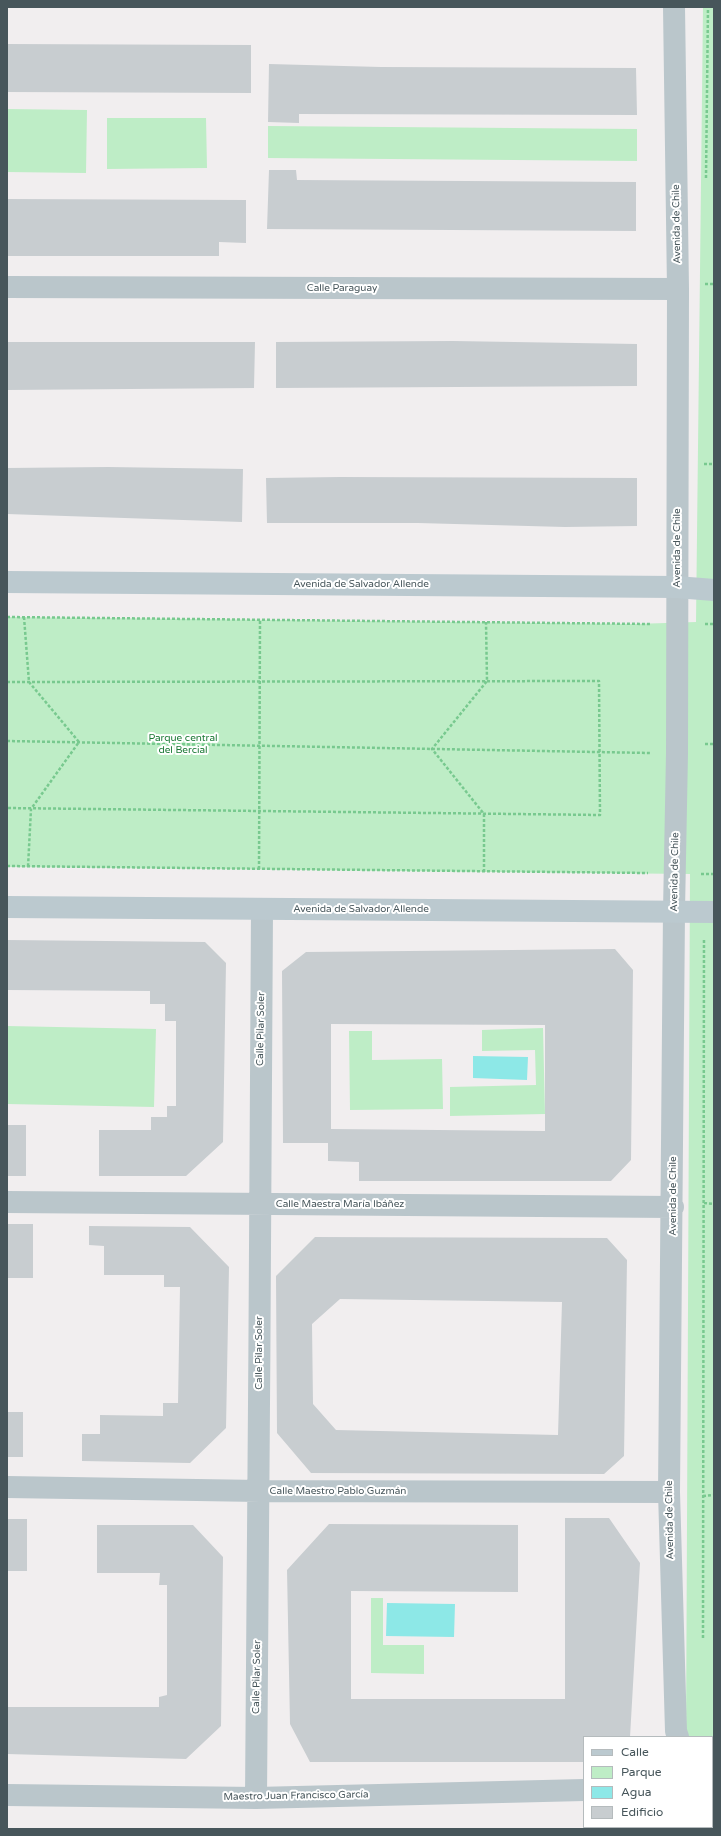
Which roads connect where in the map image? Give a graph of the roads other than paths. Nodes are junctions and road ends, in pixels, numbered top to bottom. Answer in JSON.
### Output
{"nodes":[{"id":1,"x":674,"y":7,"type":"edge"},
{"id":2,"x":7,"y":287,"type":"edge"},
{"id":3,"x":678,"y":289,"type":"junction"},
{"id":4,"x":7,"y":582,"type":"edge"},
{"id":5,"x":676,"y":587,"type":"junction"},
{"id":6,"x":714,"y":590,"type":"edge"},
{"id":7,"x":7,"y":907,"type":"edge"},
{"id":8,"x":262,"y":909,"type":"junction"},
{"id":9,"x":674,"y":911,"type":"junction"},
{"id":10,"x":714,"y":912,"type":"edge"},
{"id":11,"x":7,"y":1202,"type":"edge"},
{"id":12,"x":259,"y":1203,"type":"junction"},
{"id":13,"x":673,"y":1207,"type":"junction"},
{"id":14,"x":7,"y":1487,"type":"edge"},
{"id":15,"x":260,"y":1491,"type":"junction"},
{"id":16,"x":669,"y":1492,"type":"junction"},
{"id":17,"x":678,"y":1736,"type":"edge"},
{"id":18,"x":583,"y":1790,"type":"edge"},
{"id":19,"x":7,"y":1795,"type":"edge"},
{"id":20,"x":256,"y":1798,"type":"junction"}],
"edges":[{"from":1,"to":3,"type":"street","name":"Avenida de Chile"},
{"from":2,"to":3,"type":"street","name":"Calle Paraguay"},
{"from":3,"to":5,"type":"street","name":"Avenida de Chile"},
{"from":4,"to":5,"type":"street","name":"Avenida de Salvador Allende"},
{"from":5,"to":6,"type":"street","name":"Avenida de Salvador Allende"},
{"from":5,"to":9,"type":"street","name":"Avenida de Chile"},
{"from":7,"to":8,"type":"street","name":"Avenida de Salvador Allende"},
{"from":8,"to":9,"type":"street","name":"Avenida de Salvador Allende"},
{"from":8,"to":12,"type":"street","name":"Calle Pilar Soler"},
{"from":9,"to":10,"type":"street","name":"Avenida de Salvador Allende"},
{"from":9,"to":13,"type":"street","name":"Avenida de Chile"},
{"from":11,"to":12,"type":"street","name":"Calle Maestra María Ibáñez"},
{"from":12,"to":13,"type":"street","name":"Calle Maestra María Ibáñez"},
{"from":12,"to":15,"type":"street","name":"Calle Pilar Soler"},
{"from":13,"to":16,"type":"street","name":"Avenida de Chile"},
{"from":14,"to":15,"type":"street","name":"Calle Maestro Pablo Guzmán"},
{"from":15,"to":16,"type":"street","name":"Calle Maestro Pablo Guzmán"},
{"from":15,"to":20,"type":"street","name":"Calle Pilar Soler"},
{"from":16,"to":17,"type":"street","name":"Avenida de Chile"},
{"from":18,"to":20,"type":"street","name":"Maestro Juan Francisco García"},
{"from":19,"to":20,"type":"street","name":"Maestro Juan Francisco García"}]}
